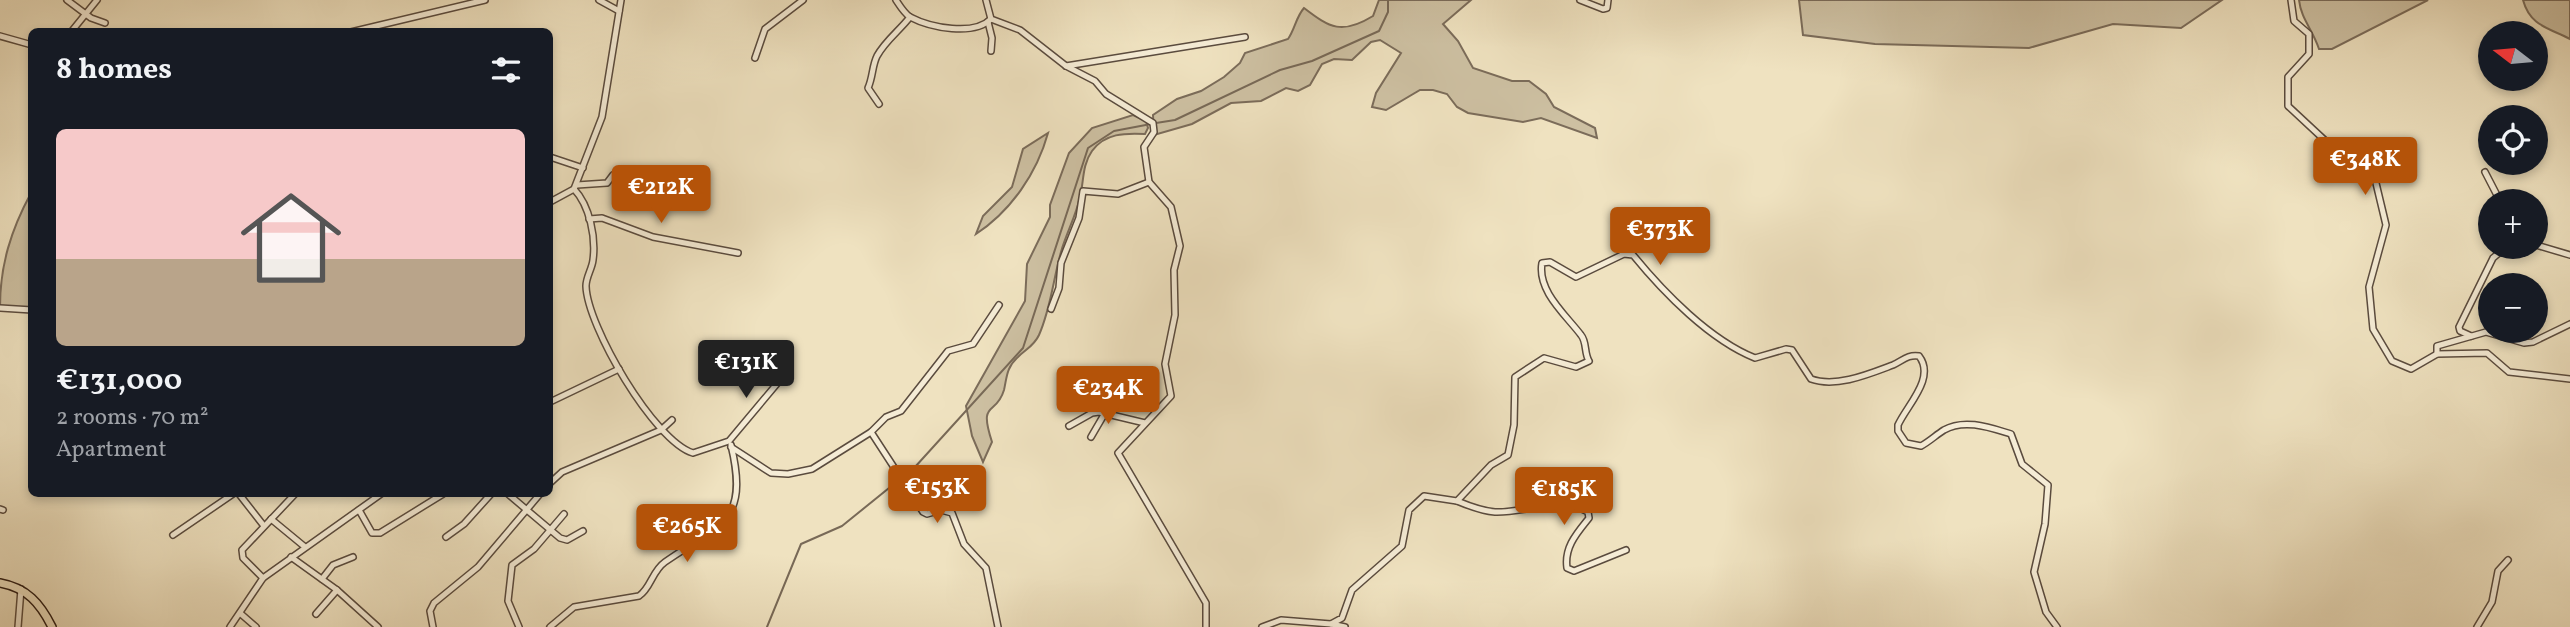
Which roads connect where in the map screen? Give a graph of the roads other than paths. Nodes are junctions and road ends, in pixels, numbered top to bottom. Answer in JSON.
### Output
{"nodes":[{"id":1,"x":67,"y":0,"type":"edge"},
{"id":2,"x":97,"y":0,"type":"edge"},
{"id":3,"x":485,"y":0,"type":"edge"},
{"id":4,"x":598,"y":0,"type":"edge"},
{"id":5,"x":621,"y":0,"type":"edge"},
{"id":6,"x":803,"y":0,"type":"edge"},
{"id":7,"x":896,"y":0,"type":"edge"},
{"id":8,"x":986,"y":0,"type":"edge"},
{"id":9,"x":1580,"y":0,"type":"edge"},
{"id":10,"x":1608,"y":0,"type":"edge"},
{"id":11,"x":2291,"y":0,"type":"edge"},
{"id":12,"x":619,"y":11,"type":"junction"},
{"id":13,"x":85,"y":14,"type":"junction"},
{"id":14,"x":910,"y":17,"type":"junction"},
{"id":15,"x":990,"y":21,"type":"junction"},
{"id":16,"x":105,"y":23,"type":"dead end"},
{"id":17,"x":74,"y":28,"type":"edge"},
{"id":18,"x":368,"y":28,"type":"edge"},
{"id":19,"x":0,"y":36,"type":"edge"},
{"id":20,"x":1245,"y":37,"type":"dead end"},
{"id":21,"x":28,"y":44,"type":"edge"},
{"id":22,"x":991,"y":51,"type":"dead end"},
{"id":23,"x":755,"y":58,"type":"dead end"},
{"id":24,"x":1066,"y":66,"type":"junction"},
{"id":25,"x":879,"y":104,"type":"dead end"},
{"id":26,"x":553,"y":158,"type":"edge"},
{"id":27,"x":583,"y":168,"type":"junction"},
{"id":28,"x":613,"y":175,"type":"dead end"},
{"id":29,"x":1149,"y":182,"type":"junction"},
{"id":30,"x":575,"y":187,"type":"junction"},
{"id":31,"x":553,"y":200,"type":"edge"},
{"id":32,"x":589,"y":219,"type":"junction"},
{"id":33,"x":2548,"y":249,"type":"edge"},
{"id":34,"x":738,"y":253,"type":"dead end"},
{"id":35,"x":2570,"y":255,"type":"edge"},
{"id":36,"x":2493,"y":259,"type":"edge"},
{"id":37,"x":999,"y":305,"type":"dead end"},
{"id":38,"x":0,"y":308,"type":"edge"},
{"id":39,"x":1051,"y":309,"type":"dead end"},
{"id":40,"x":28,"y":310,"type":"edge"},
{"id":41,"x":2570,"y":324,"type":"edge"},
{"id":42,"x":2471,"y":335,"type":"junction"},
{"id":43,"x":2437,"y":354,"type":"junction"},
{"id":44,"x":620,"y":369,"type":"junction"},
{"id":45,"x":2570,"y":379,"type":"edge"},
{"id":46,"x":745,"y":380,"type":"dead end"},
{"id":47,"x":553,"y":401,"type":"edge"},
{"id":48,"x":1105,"y":413,"type":"junction"},
{"id":49,"x":672,"y":420,"type":"dead end"},
{"id":50,"x":1145,"y":423,"type":"junction"},
{"id":51,"x":1069,"y":426,"type":"dead end"},
{"id":52,"x":661,"y":430,"type":"junction"},
{"id":53,"x":871,"y":432,"type":"junction"},
{"id":54,"x":1091,"y":437,"type":"dead end"},
{"id":55,"x":730,"y":444,"type":"junction"},
{"id":56,"x":553,"y":481,"type":"edge"},
{"id":57,"x":229,"y":497,"type":"edge"},
{"id":58,"x":241,"y":497,"type":"edge"},
{"id":59,"x":292,"y":497,"type":"edge"},
{"id":60,"x":377,"y":497,"type":"edge"},
{"id":61,"x":438,"y":497,"type":"edge"},
{"id":62,"x":486,"y":497,"type":"edge"},
{"id":63,"x":511,"y":497,"type":"edge"},
{"id":64,"x":537,"y":497,"type":"edge"},
{"id":65,"x":1457,"y":501,"type":"junction"},
{"id":66,"x":359,"y":510,"type":"junction"},
{"id":67,"x":526,"y":510,"type":"junction"},
{"id":68,"x":564,"y":514,"type":"dead end"},
{"id":69,"x":271,"y":519,"type":"junction"},
{"id":70,"x":264,"y":526,"type":"junction"},
{"id":71,"x":550,"y":530,"type":"junction"},
{"id":72,"x":583,"y":531,"type":"dead end"},
{"id":73,"x":173,"y":535,"type":"dead end"},
{"id":74,"x":446,"y":537,"type":"dead end"},
{"id":75,"x":305,"y":547,"type":"junction"},
{"id":76,"x":1626,"y":550,"type":"dead end"},
{"id":77,"x":291,"y":557,"type":"junction"},
{"id":78,"x":353,"y":557,"type":"dead end"},
{"id":79,"x":2508,"y":561,"type":"dead end"},
{"id":80,"x":263,"y":578,"type":"junction"},
{"id":81,"x":322,"y":579,"type":"junction"},
{"id":82,"x":0,"y":583,"type":"edge"},
{"id":83,"x":21,"y":589,"type":"junction"},
{"id":84,"x":337,"y":590,"type":"junction"},
{"id":85,"x":241,"y":614,"type":"junction"},
{"id":86,"x":316,"y":614,"type":"dead end"},
{"id":87,"x":1331,"y":624,"type":"junction"},
{"id":88,"x":18,"y":627,"type":"edge"},
{"id":89,"x":52,"y":627,"type":"edge"},
{"id":90,"x":230,"y":627,"type":"edge"},
{"id":91,"x":256,"y":627,"type":"edge"},
{"id":92,"x":378,"y":627,"type":"edge"},
{"id":93,"x":433,"y":627,"type":"edge"},
{"id":94,"x":519,"y":627,"type":"edge"},
{"id":95,"x":550,"y":627,"type":"edge"},
{"id":96,"x":998,"y":627,"type":"edge"},
{"id":97,"x":1206,"y":627,"type":"edge"},
{"id":98,"x":1262,"y":627,"type":"edge"},
{"id":99,"x":1345,"y":627,"type":"edge"},
{"id":100,"x":2057,"y":627,"type":"edge"},
{"id":101,"x":2477,"y":627,"type":"edge"}],
"edges":[{"from":1,"to":13,"type":"street"},
{"from":2,"to":13,"type":"street"},
{"from":3,"to":18,"type":"street"},
{"from":4,"to":12,"type":"street"},
{"from":5,"to":12,"type":"street"},
{"from":6,"to":23,"type":"street"},
{"from":7,"to":14,"type":"street"},
{"from":8,"to":15,"type":"street"},
{"from":9,"to":10,"type":"street"},
{"from":11,"to":43,"type":"street"},
{"from":12,"to":27,"type":"street"},
{"from":13,"to":16,"type":"street"},
{"from":13,"to":17,"type":"street"},
{"from":14,"to":15,"type":"street"},
{"from":14,"to":25,"type":"street"},
{"from":15,"to":22,"type":"street"},
{"from":15,"to":24,"type":"street"},
{"from":19,"to":21,"type":"street"},
{"from":20,"to":24,"type":"street"},
{"from":24,"to":29,"type":"street"},
{"from":26,"to":27,"type":"street"},
{"from":27,"to":30,"type":"street"},
{"from":28,"to":30,"type":"street"},
{"from":29,"to":39,"type":"street"},
{"from":29,"to":50,"type":"street"},
{"from":30,"to":31,"type":"street"},
{"from":30,"to":32,"type":"street"},
{"from":32,"to":34,"type":"street"},
{"from":32,"to":44,"type":"street"},
{"from":33,"to":35,"type":"street"},
{"from":36,"to":42,"type":"street"},
{"from":37,"to":53,"type":"street"},
{"from":38,"to":40,"type":"street"},
{"from":41,"to":42,"type":"street"},
{"from":42,"to":43,"type":"street"},
{"from":43,"to":45,"type":"street"},
{"from":44,"to":47,"type":"street"},
{"from":44,"to":52,"type":"street"},
{"from":46,"to":55,"type":"street"},
{"from":48,"to":50,"type":"street"},
{"from":48,"to":51,"type":"street"},
{"from":48,"to":54,"type":"street"},
{"from":49,"to":52,"type":"street"},
{"from":50,"to":97,"type":"street"},
{"from":52,"to":55,"type":"street"},
{"from":52,"to":56,"type":"street"},
{"from":53,"to":55,"type":"street"},
{"from":53,"to":96,"type":"street"},
{"from":55,"to":95,"type":"street"},
{"from":57,"to":73,"type":"street"},
{"from":58,"to":70,"type":"street"},
{"from":59,"to":69,"type":"street"},
{"from":60,"to":66,"type":"street"},
{"from":61,"to":66,"type":"street"},
{"from":62,"to":74,"type":"street"},
{"from":63,"to":67,"type":"street"},
{"from":64,"to":67,"type":"street"},
{"from":65,"to":76,"type":"street"},
{"from":65,"to":87,"type":"street"},
{"from":65,"to":100,"type":"street"},
{"from":66,"to":75,"type":"street"},
{"from":67,"to":71,"type":"street"},
{"from":67,"to":93,"type":"street"},
{"from":68,"to":71,"type":"street"},
{"from":69,"to":70,"type":"street"},
{"from":69,"to":75,"type":"street"},
{"from":70,"to":80,"type":"street"},
{"from":71,"to":72,"type":"street"},
{"from":71,"to":94,"type":"street"},
{"from":75,"to":77,"type":"street"},
{"from":77,"to":80,"type":"street"},
{"from":77,"to":81,"type":"street"},
{"from":78,"to":81,"type":"street"},
{"from":79,"to":101,"type":"street"},
{"from":80,"to":85,"type":"street"},
{"from":81,"to":84,"type":"street"},
{"from":82,"to":83,"type":"main road"},
{"from":83,"to":88,"type":"street"},
{"from":83,"to":89,"type":"main road"},
{"from":84,"to":86,"type":"street"},
{"from":84,"to":92,"type":"street"},
{"from":85,"to":90,"type":"street"},
{"from":85,"to":91,"type":"street"},
{"from":87,"to":98,"type":"street"},
{"from":87,"to":99,"type":"street"}]}
